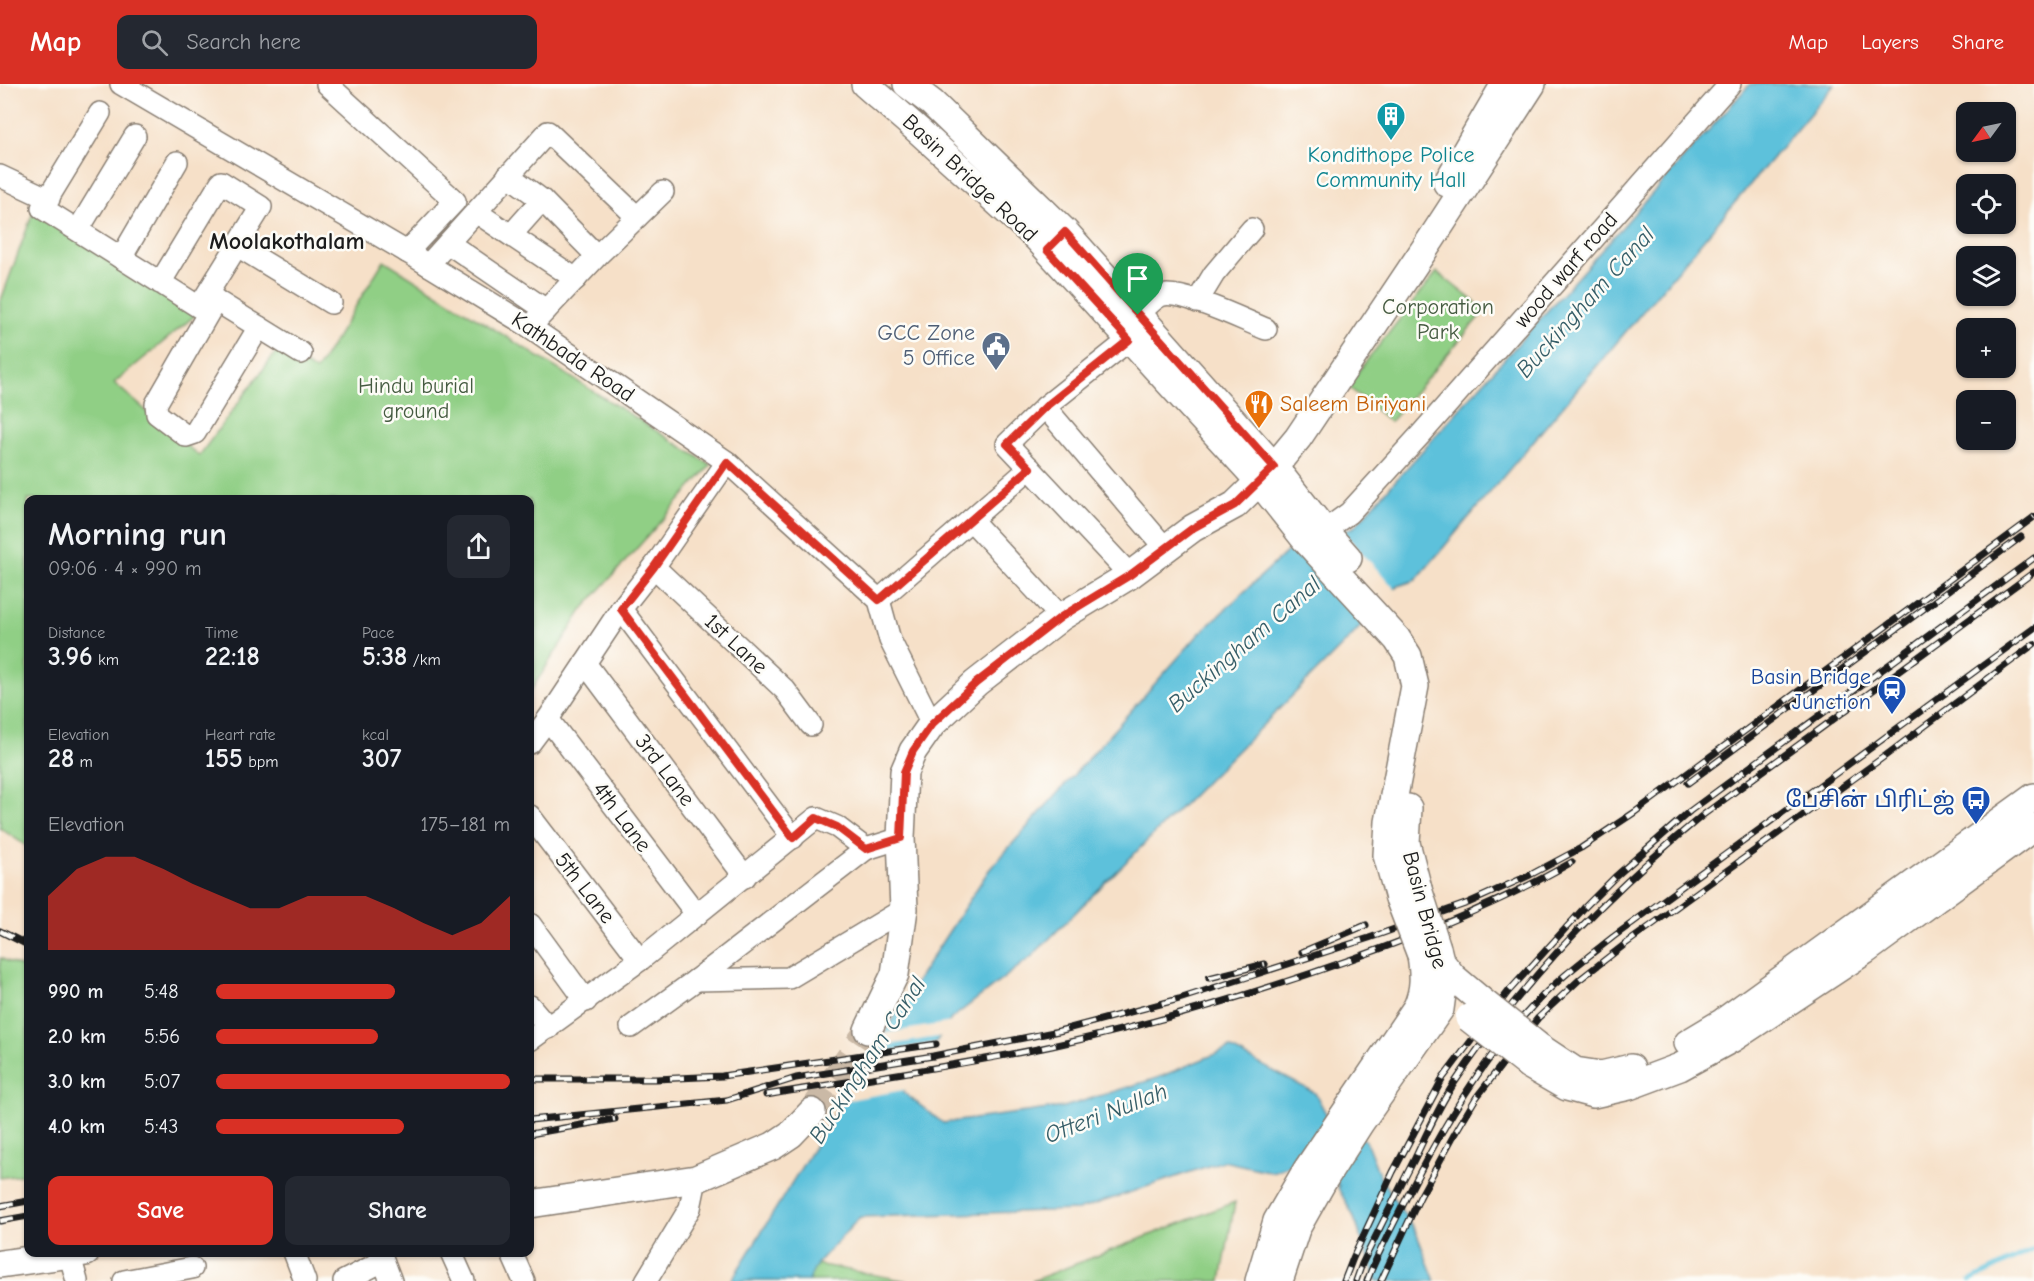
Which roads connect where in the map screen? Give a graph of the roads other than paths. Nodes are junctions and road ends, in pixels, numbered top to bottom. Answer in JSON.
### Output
{"nodes":[{"id":1,"x":121,"y":84,"type":"edge"},
{"id":2,"x":327,"y":84,"type":"edge"},
{"id":3,"x":865,"y":84,"type":"edge"},
{"id":4,"x":907,"y":84,"type":"edge"},
{"id":5,"x":1505,"y":84,"type":"edge"},
{"id":6,"x":1532,"y":84,"type":"edge"},
{"id":7,"x":1730,"y":84,"type":"edge"},
{"id":8,"x":100,"y":114,"type":"dead end"},
{"id":9,"x":135,"y":136,"type":"dead end"},
{"id":10,"x":177,"y":162,"type":"dead end"},
{"id":11,"x":508,"y":175,"type":"junction"},
{"id":12,"x":0,"y":176,"type":"edge"},
{"id":13,"x":663,"y":192,"type":"dead end"},
{"id":14,"x":542,"y":200,"type":"junction"},
{"id":15,"x":46,"y":203,"type":"junction"},
{"id":16,"x":476,"y":212,"type":"junction"},
{"id":17,"x":637,"y":217,"type":"junction"},
{"id":18,"x":1252,"y":229,"type":"dead end"},
{"id":19,"x":78,"y":230,"type":"junction"},
{"id":20,"x":511,"y":235,"type":"junction"},
{"id":21,"x":1056,"y":241,"type":"junction"},
{"id":22,"x":448,"y":243,"type":"junction"},
{"id":23,"x":236,"y":245,"type":"junction"},
{"id":24,"x":407,"y":252,"type":"junction"},
{"id":25,"x":597,"y":256,"type":"junction"},
{"id":26,"x":121,"y":258,"type":"junction"},
{"id":27,"x":428,"y":265,"type":"junction"},
{"id":28,"x":576,"y":279,"type":"junction"},
{"id":29,"x":160,"y":283,"type":"junction"},
{"id":30,"x":207,"y":301,"type":"junction"},
{"id":31,"x":1197,"y":302,"type":"junction"},
{"id":32,"x":331,"y":303,"type":"dead end"},
{"id":33,"x":546,"y":310,"type":"junction"},
{"id":34,"x":1138,"y":315,"type":"junction"},
{"id":35,"x":260,"y":327,"type":"junction"},
{"id":36,"x":530,"y":327,"type":"junction"},
{"id":37,"x":1266,"y":329,"type":"dead end"},
{"id":38,"x":1129,"y":340,"type":"junction"},
{"id":39,"x":301,"y":353,"type":"dead end"},
{"id":40,"x":1045,"y":407,"type":"junction"},
{"id":41,"x":727,"y":462,"type":"junction"},
{"id":42,"x":1030,"y":468,"type":"junction"},
{"id":43,"x":1260,"y":468,"type":"junction"},
{"id":44,"x":971,"y":520,"type":"junction"},
{"id":45,"x":1318,"y":534,"type":"junction"},
{"id":46,"x":1165,"y":548,"type":"junction"},
{"id":47,"x":654,"y":567,"type":"junction"},
{"id":48,"x":1130,"y":575,"type":"junction"},
{"id":49,"x":879,"y":600,"type":"junction"},
{"id":50,"x":621,"y":609,"type":"junction"},
{"id":51,"x":1061,"y":617,"type":"junction"},
{"id":52,"x":585,"y":663,"type":"junction"},
{"id":53,"x":548,"y":719,"type":"junction"},
{"id":54,"x":932,"y":724,"type":"junction"},
{"id":55,"x":811,"y":725,"type":"dead end"},
{"id":56,"x":534,"y":737,"type":"edge"},
{"id":57,"x":2034,"y":797,"type":"edge"},
{"id":58,"x":534,"y":821,"type":"edge"},
{"id":59,"x":2034,"y":827,"type":"edge"},
{"id":60,"x":793,"y":838,"type":"junction"},
{"id":61,"x":901,"y":838,"type":"junction"},
{"id":62,"x":866,"y":849,"type":"junction"},
{"id":63,"x":746,"y":877,"type":"junction"},
{"id":64,"x":904,"y":909,"type":"junction"},
{"id":65,"x":697,"y":915,"type":"junction"},
{"id":66,"x":534,"y":930,"type":"edge"},
{"id":67,"x":1433,"y":955,"type":"junction"},
{"id":68,"x":640,"y":960,"type":"junction"},
{"id":69,"x":696,"y":980,"type":"junction"},
{"id":70,"x":586,"y":1001,"type":"junction"},
{"id":71,"x":1474,"y":1008,"type":"junction"},
{"id":72,"x":1440,"y":1009,"type":"junction"},
{"id":73,"x":534,"y":1011,"type":"edge"},
{"id":74,"x":631,"y":1027,"type":"dead end"},
{"id":75,"x":549,"y":1028,"type":"junction"},
{"id":76,"x":868,"y":1030,"type":"tunnel mouth"},
{"id":77,"x":534,"y":1037,"type":"edge"},
{"id":78,"x":1534,"y":1056,"type":"junction"},
{"id":79,"x":812,"y":1112,"type":"tunnel mouth"},
{"id":80,"x":1352,"y":1119,"type":"junction"},
{"id":81,"x":1315,"y":1176,"type":"junction"},
{"id":82,"x":696,"y":1179,"type":"junction"},
{"id":83,"x":534,"y":1203,"type":"edge"},
{"id":84,"x":296,"y":1257,"type":"edge"},
{"id":85,"x":381,"y":1257,"type":"edge"},
{"id":86,"x":453,"y":1257,"type":"edge"},
{"id":87,"x":513,"y":1257,"type":"edge"},
{"id":88,"x":78,"y":1263,"type":"edge"},
{"id":89,"x":0,"y":1264,"type":"edge"},
{"id":90,"x":192,"y":1267,"type":"edge"},
{"id":91,"x":124,"y":1281,"type":"edge"},
{"id":92,"x":305,"y":1281,"type":"edge"},
{"id":93,"x":344,"y":1281,"type":"edge"},
{"id":94,"x":391,"y":1281,"type":"edge"},
{"id":95,"x":464,"y":1281,"type":"edge"},
{"id":96,"x":524,"y":1281,"type":"edge"},
{"id":97,"x":646,"y":1281,"type":"edge"},
{"id":98,"x":1259,"y":1281,"type":"edge"},
{"id":99,"x":1279,"y":1281,"type":"edge"}],
"edges":[{"from":1,"to":24,"type":"street","name":"Kathbada Road"},
{"from":2,"to":24,"type":"street"},
{"from":3,"to":21,"type":"main road","name":"Basin Bridge Road"},
{"from":4,"to":21,"type":"main road","name":"Basin Bridge Road"},
{"from":5,"to":43,"type":"main road"},
{"from":6,"to":43,"type":"main road"},
{"from":7,"to":45,"type":"street","name":"wood warf road"},
{"from":8,"to":15,"type":"street"},
{"from":9,"to":19,"type":"street"},
{"from":10,"to":26,"type":"street"},
{"from":11,"to":14,"type":"street"},
{"from":11,"to":16,"type":"street"},
{"from":11,"to":17,"type":"street"},
{"from":12,"to":15,"type":"street"},
{"from":13,"to":17,"type":"street"},
{"from":14,"to":20,"type":"street"},
{"from":14,"to":25,"type":"street"},
{"from":15,"to":19,"type":"street"},
{"from":16,"to":20,"type":"street"},
{"from":16,"to":22,"type":"street"},
{"from":17,"to":25,"type":"street"},
{"from":18,"to":31,"type":"street"},
{"from":19,"to":26,"type":"street"},
{"from":20,"to":28,"type":"street"},
{"from":21,"to":34,"type":"main road","name":"Basin Bridge Road"},
{"from":21,"to":38,"type":"main road"},
{"from":22,"to":27,"type":"street"},
{"from":22,"to":33,"type":"street"},
{"from":23,"to":29,"type":"street"},
{"from":23,"to":30,"type":"street"},
{"from":23,"to":32,"type":"street"},
{"from":24,"to":27,"type":"street","name":"Kathbada Road"},
{"from":25,"to":28,"type":"street"},
{"from":26,"to":29,"type":"street"},
{"from":27,"to":36,"type":"street","name":"Kathbada Road"},
{"from":28,"to":33,"type":"street"},
{"from":29,"to":30,"type":"street"},
{"from":30,"to":35,"type":"street"},
{"from":30,"to":35,"type":"street"},
{"from":31,"to":34,"type":"street"},
{"from":31,"to":37,"type":"street"},
{"from":33,"to":36,"type":"street"},
{"from":34,"to":43,"type":"main road","name":"Basin Bridge Road"},
{"from":35,"to":39,"type":"street"},
{"from":36,"to":41,"type":"street","name":"Kathbada Road"},
{"from":38,"to":40,"type":"street"},
{"from":38,"to":43,"type":"main road"},
{"from":40,"to":42,"type":"street"},
{"from":40,"to":46,"type":"street"},
{"from":41,"to":47,"type":"street"},
{"from":41,"to":49,"type":"street","name":"Kathbada Road"},
{"from":42,"to":44,"type":"street"},
{"from":42,"to":48,"type":"street"},
{"from":43,"to":45,"type":"main road","name":"Basin Bridge"},
{"from":43,"to":46,"type":"main road"},
{"from":44,"to":49,"type":"street"},
{"from":44,"to":51,"type":"street"},
{"from":45,"to":67,"type":"main road","name":"Basin Bridge","bridge":true},
{"from":46,"to":48,"type":"main road"},
{"from":47,"to":50,"type":"street"},
{"from":47,"to":55,"type":"street","name":"1st Lane"},
{"from":48,"to":51,"type":"main road"},
{"from":49,"to":54,"type":"street"},
{"from":50,"to":52,"type":"street"},
{"from":50,"to":60,"type":"street"},
{"from":51,"to":54,"type":"main road"},
{"from":52,"to":53,"type":"street"},
{"from":52,"to":63,"type":"street","name":"3rd Lane"},
{"from":53,"to":56,"type":"street"},
{"from":53,"to":65,"type":"street","name":"4th Lane"},
{"from":54,"to":61,"type":"main road"},
{"from":57,"to":78,"type":"main road"},
{"from":58,"to":68,"type":"street","name":"5th Lane"},
{"from":59,"to":78,"type":"main road"},
{"from":60,"to":62,"type":"street"},
{"from":60,"to":63,"type":"street"},
{"from":61,"to":62,"type":"street"},
{"from":61,"to":64,"type":"main road"},
{"from":62,"to":69,"type":"street"},
{"from":63,"to":65,"type":"street"},
{"from":64,"to":69,"type":"street"},
{"from":64,"to":76,"type":"main road"},
{"from":65,"to":68,"type":"street"},
{"from":66,"to":70,"type":"street"},
{"from":67,"to":71,"type":"main road"},
{"from":67,"to":72,"type":"main road","name":"Basin Bridge"},
{"from":67,"to":80,"type":"main road","name":"Basin Bridge"},
{"from":68,"to":70,"type":"street"},
{"from":69,"to":74,"type":"street"},
{"from":70,"to":75,"type":"street"},
{"from":71,"to":72,"type":"main road"},
{"from":71,"to":78,"type":"main road","bridge":true},
{"from":72,"to":80,"type":"main road","name":"Basin Bridge"},
{"from":73,"to":75,"type":"street"},
{"from":75,"to":77,"type":"street"},
{"from":79,"to":82,"type":"main road"},
{"from":80,"to":81,"type":"main road","name":"Basin Bridge"},
{"from":81,"to":98,"type":"main road"},
{"from":81,"to":99,"type":"main road"},
{"from":82,"to":83,"type":"main road"},
{"from":82,"to":97,"type":"street"},
{"from":84,"to":92,"type":"street"},
{"from":85,"to":93,"type":"street"},
{"from":85,"to":94,"type":"street"},
{"from":86,"to":95,"type":"street"},
{"from":87,"to":96,"type":"street"},
{"from":88,"to":89,"type":"main road"},
{"from":90,"to":91,"type":"street"}]}
